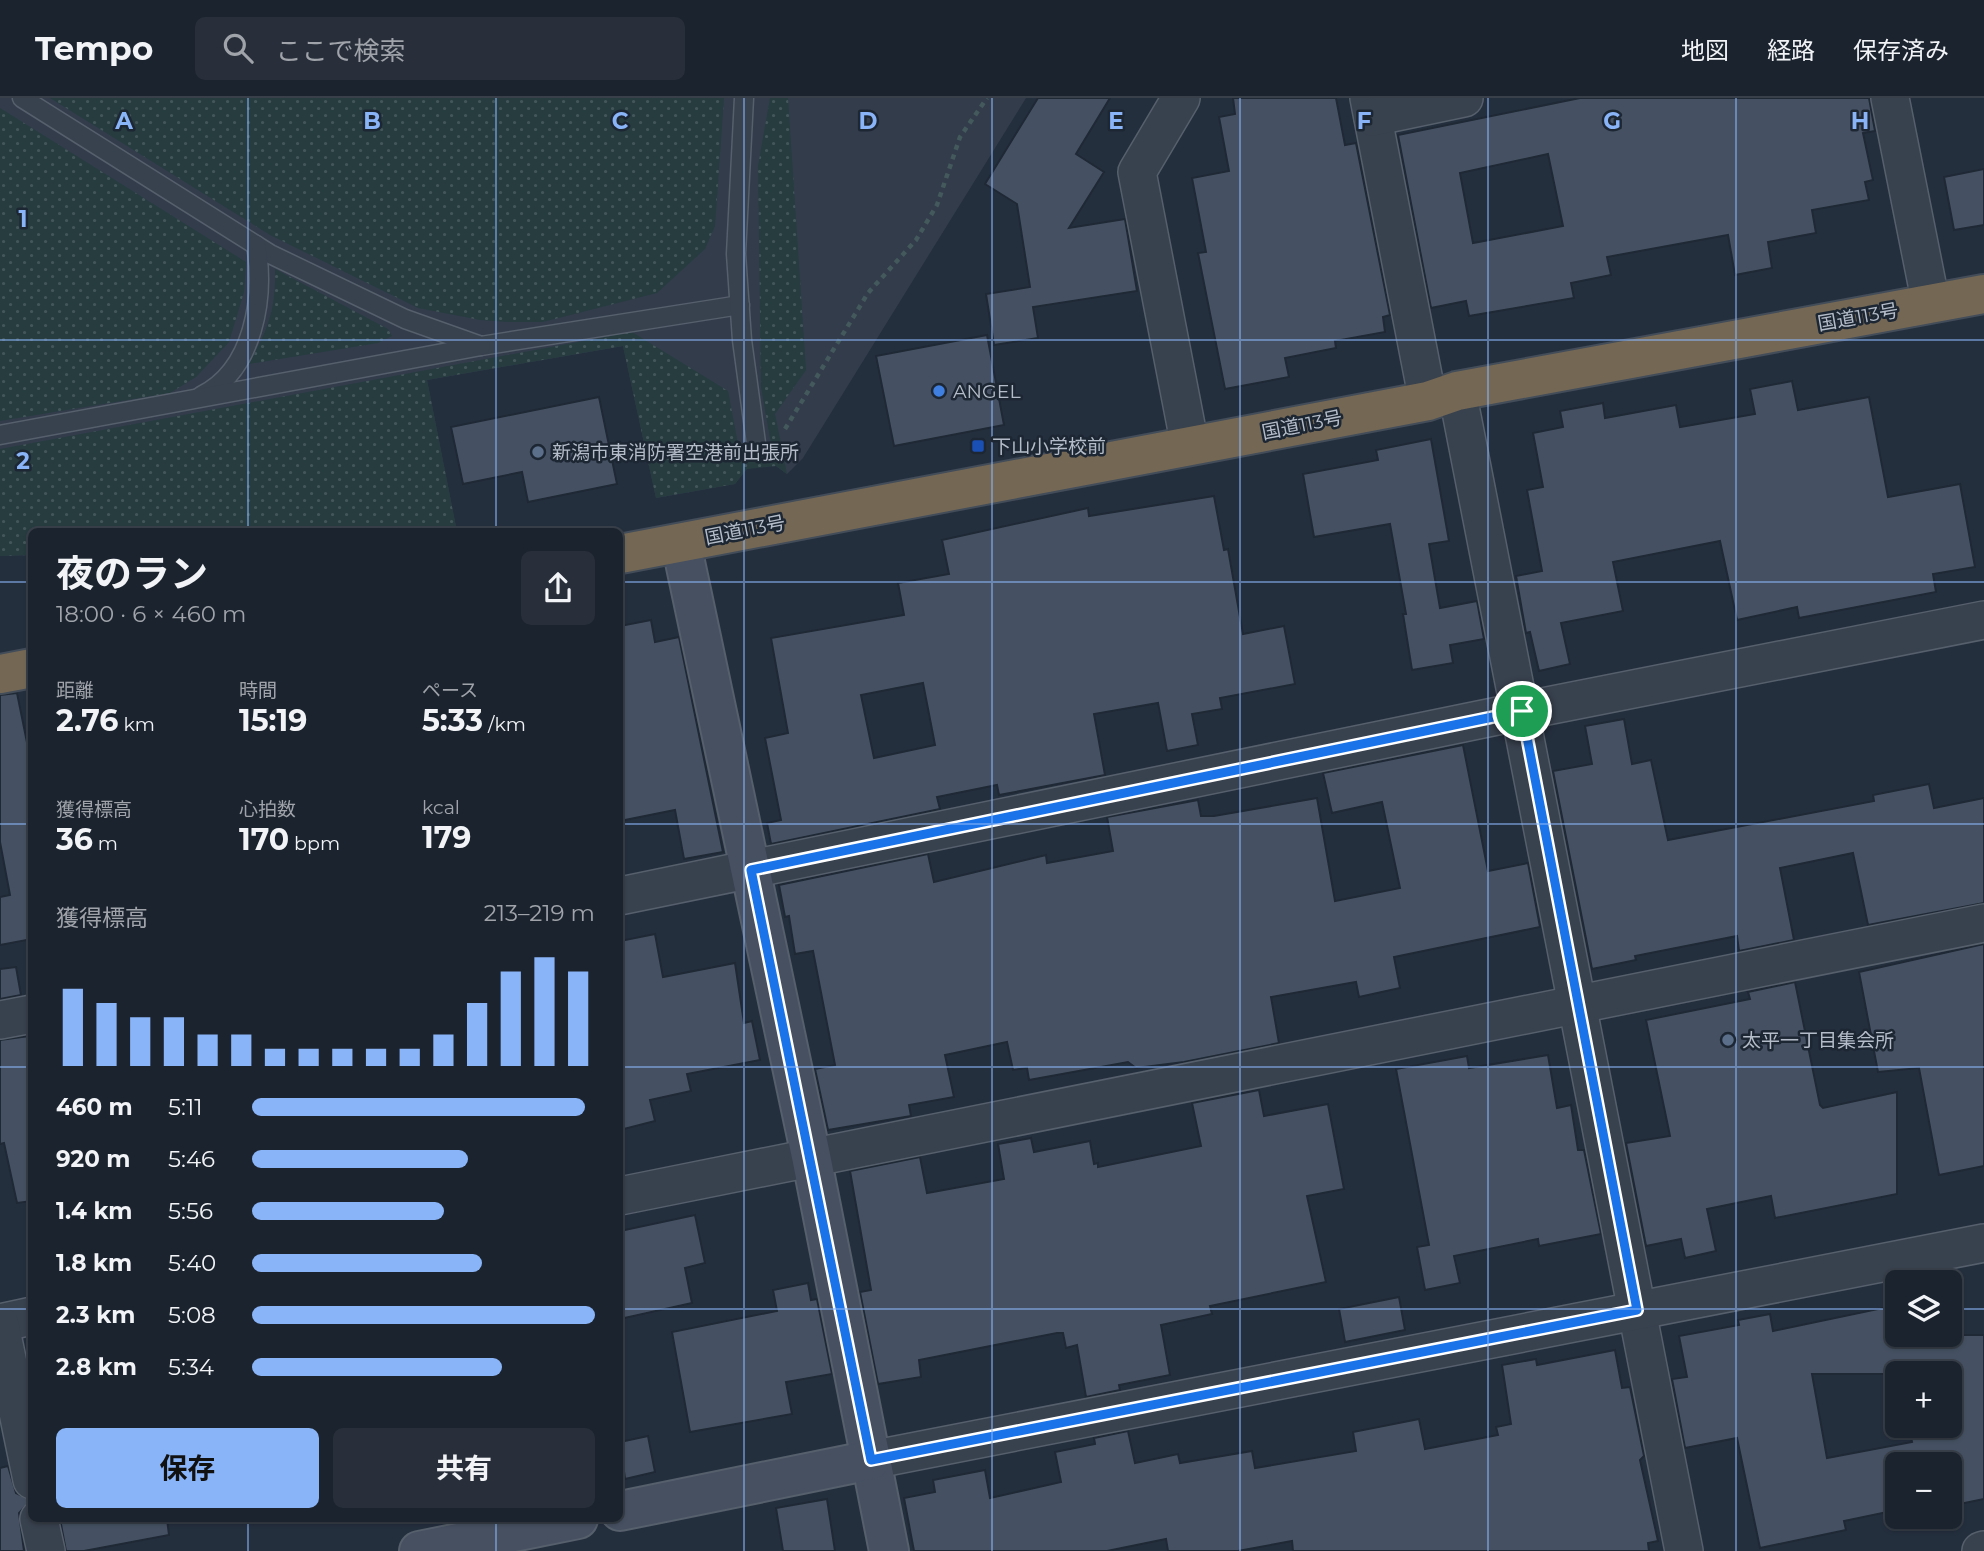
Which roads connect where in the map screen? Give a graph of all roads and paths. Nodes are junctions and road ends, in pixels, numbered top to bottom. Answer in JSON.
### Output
{"nodes":[{"id":1,"x":22,"y":98,"type":"edge"},
{"id":2,"x":744,"y":98,"type":"edge"},
{"id":3,"x":987,"y":98,"type":"edge"},
{"id":4,"x":1181,"y":98,"type":"edge"},
{"id":5,"x":1464,"y":98,"type":"edge"},
{"id":6,"x":1890,"y":98,"type":"edge"},
{"id":7,"x":1371,"y":107,"type":"edge"},
{"id":8,"x":256,"y":245,"type":"junction"},
{"id":9,"x":1984,"y":294,"type":"edge"},
{"id":10,"x":1931,"y":304,"type":"junction"},
{"id":11,"x":740,"y":305,"type":"junction"},
{"id":12,"x":481,"y":346,"type":"junction"},
{"id":13,"x":1442,"y":396,"type":"junction"},
{"id":14,"x":192,"y":401,"type":"junction"},
{"id":15,"x":0,"y":435,"type":"edge"},
{"id":16,"x":757,"y":443,"type":"joint"},
{"id":17,"x":1190,"y":446,"type":"junction"},
{"id":18,"x":681,"y":543,"type":"junction"},
{"id":19,"x":623,"y":553,"type":"edge"},
{"id":20,"x":1984,"y":620,"type":"edge"},
{"id":21,"x":28,"y":668,"type":"edge"},
{"id":22,"x":0,"y":674,"type":"edge"},
{"id":23,"x":1522,"y":711,"type":"junction"},
{"id":24,"x":751,"y":870,"type":"junction"},
{"id":25,"x":623,"y":895,"type":"edge"},
{"id":26,"x":1984,"y":923,"type":"edge"},
{"id":27,"x":1578,"y":1004,"type":"junction"},
{"id":28,"x":28,"y":1015,"type":"edge"},
{"id":29,"x":0,"y":1020,"type":"edge"},
{"id":30,"x":811,"y":1156,"type":"junction"},
{"id":31,"x":623,"y":1195,"type":"edge"},
{"id":32,"x":1984,"y":1242,"type":"edge"},
{"id":33,"x":1637,"y":1310,"type":"junction"},
{"id":34,"x":28,"y":1318,"type":"edge"},
{"id":35,"x":0,"y":1324,"type":"edge"},
{"id":36,"x":28,"y":1460,"type":"edge"},
{"id":37,"x":871,"y":1460,"type":"junction"},
{"id":38,"x":623,"y":1510,"type":"edge"},
{"id":39,"x":40,"y":1522,"type":"edge"},
{"id":40,"x":564,"y":1522,"type":"edge"},
{"id":41,"x":46,"y":1551,"type":"edge"},
{"id":42,"x":419,"y":1551,"type":"edge"},
{"id":43,"x":889,"y":1551,"type":"edge"},
{"id":44,"x":1684,"y":1551,"type":"edge"}],
"edges":[{"from":1,"to":8,"type":"lane"},
{"from":2,"to":11,"type":"lane"},
{"from":3,"to":16,"type":"path"},
{"from":4,"to":17,"type":"street"},
{"from":5,"to":7,"type":"street"},
{"from":6,"to":10,"type":"street"},
{"from":7,"to":13,"type":"street"},
{"from":8,"to":12,"type":"lane"},
{"from":8,"to":14,"type":"lane"},
{"from":9,"to":10,"type":"highway","name":"国道113号"},
{"from":10,"to":13,"type":"highway","name":"国道113号"},
{"from":11,"to":12,"type":"lane"},
{"from":11,"to":16,"type":"lane"},
{"from":12,"to":14,"type":"lane"},
{"from":13,"to":17,"type":"highway","name":"国道113号"},
{"from":13,"to":23,"type":"street"},
{"from":14,"to":15,"type":"lane"},
{"from":17,"to":18,"type":"highway","name":"国道113号"},
{"from":18,"to":19,"type":"highway","name":"国道113号"},
{"from":18,"to":24,"type":"street"},
{"from":20,"to":23,"type":"street"},
{"from":21,"to":22,"type":"highway"},
{"from":23,"to":24,"type":"street"},
{"from":23,"to":27,"type":"street"},
{"from":24,"to":25,"type":"street"},
{"from":24,"to":30,"type":"street"},
{"from":26,"to":27,"type":"street"},
{"from":27,"to":30,"type":"street"},
{"from":27,"to":33,"type":"street"},
{"from":28,"to":29,"type":"street"},
{"from":30,"to":31,"type":"street"},
{"from":30,"to":37,"type":"street"},
{"from":32,"to":33,"type":"street"},
{"from":33,"to":37,"type":"street"},
{"from":33,"to":44,"type":"street"},
{"from":34,"to":35,"type":"street"},
{"from":35,"to":36,"type":"street"},
{"from":37,"to":38,"type":"street"},
{"from":37,"to":43,"type":"street"},
{"from":39,"to":41,"type":"street"},
{"from":40,"to":42,"type":"street"}]}
